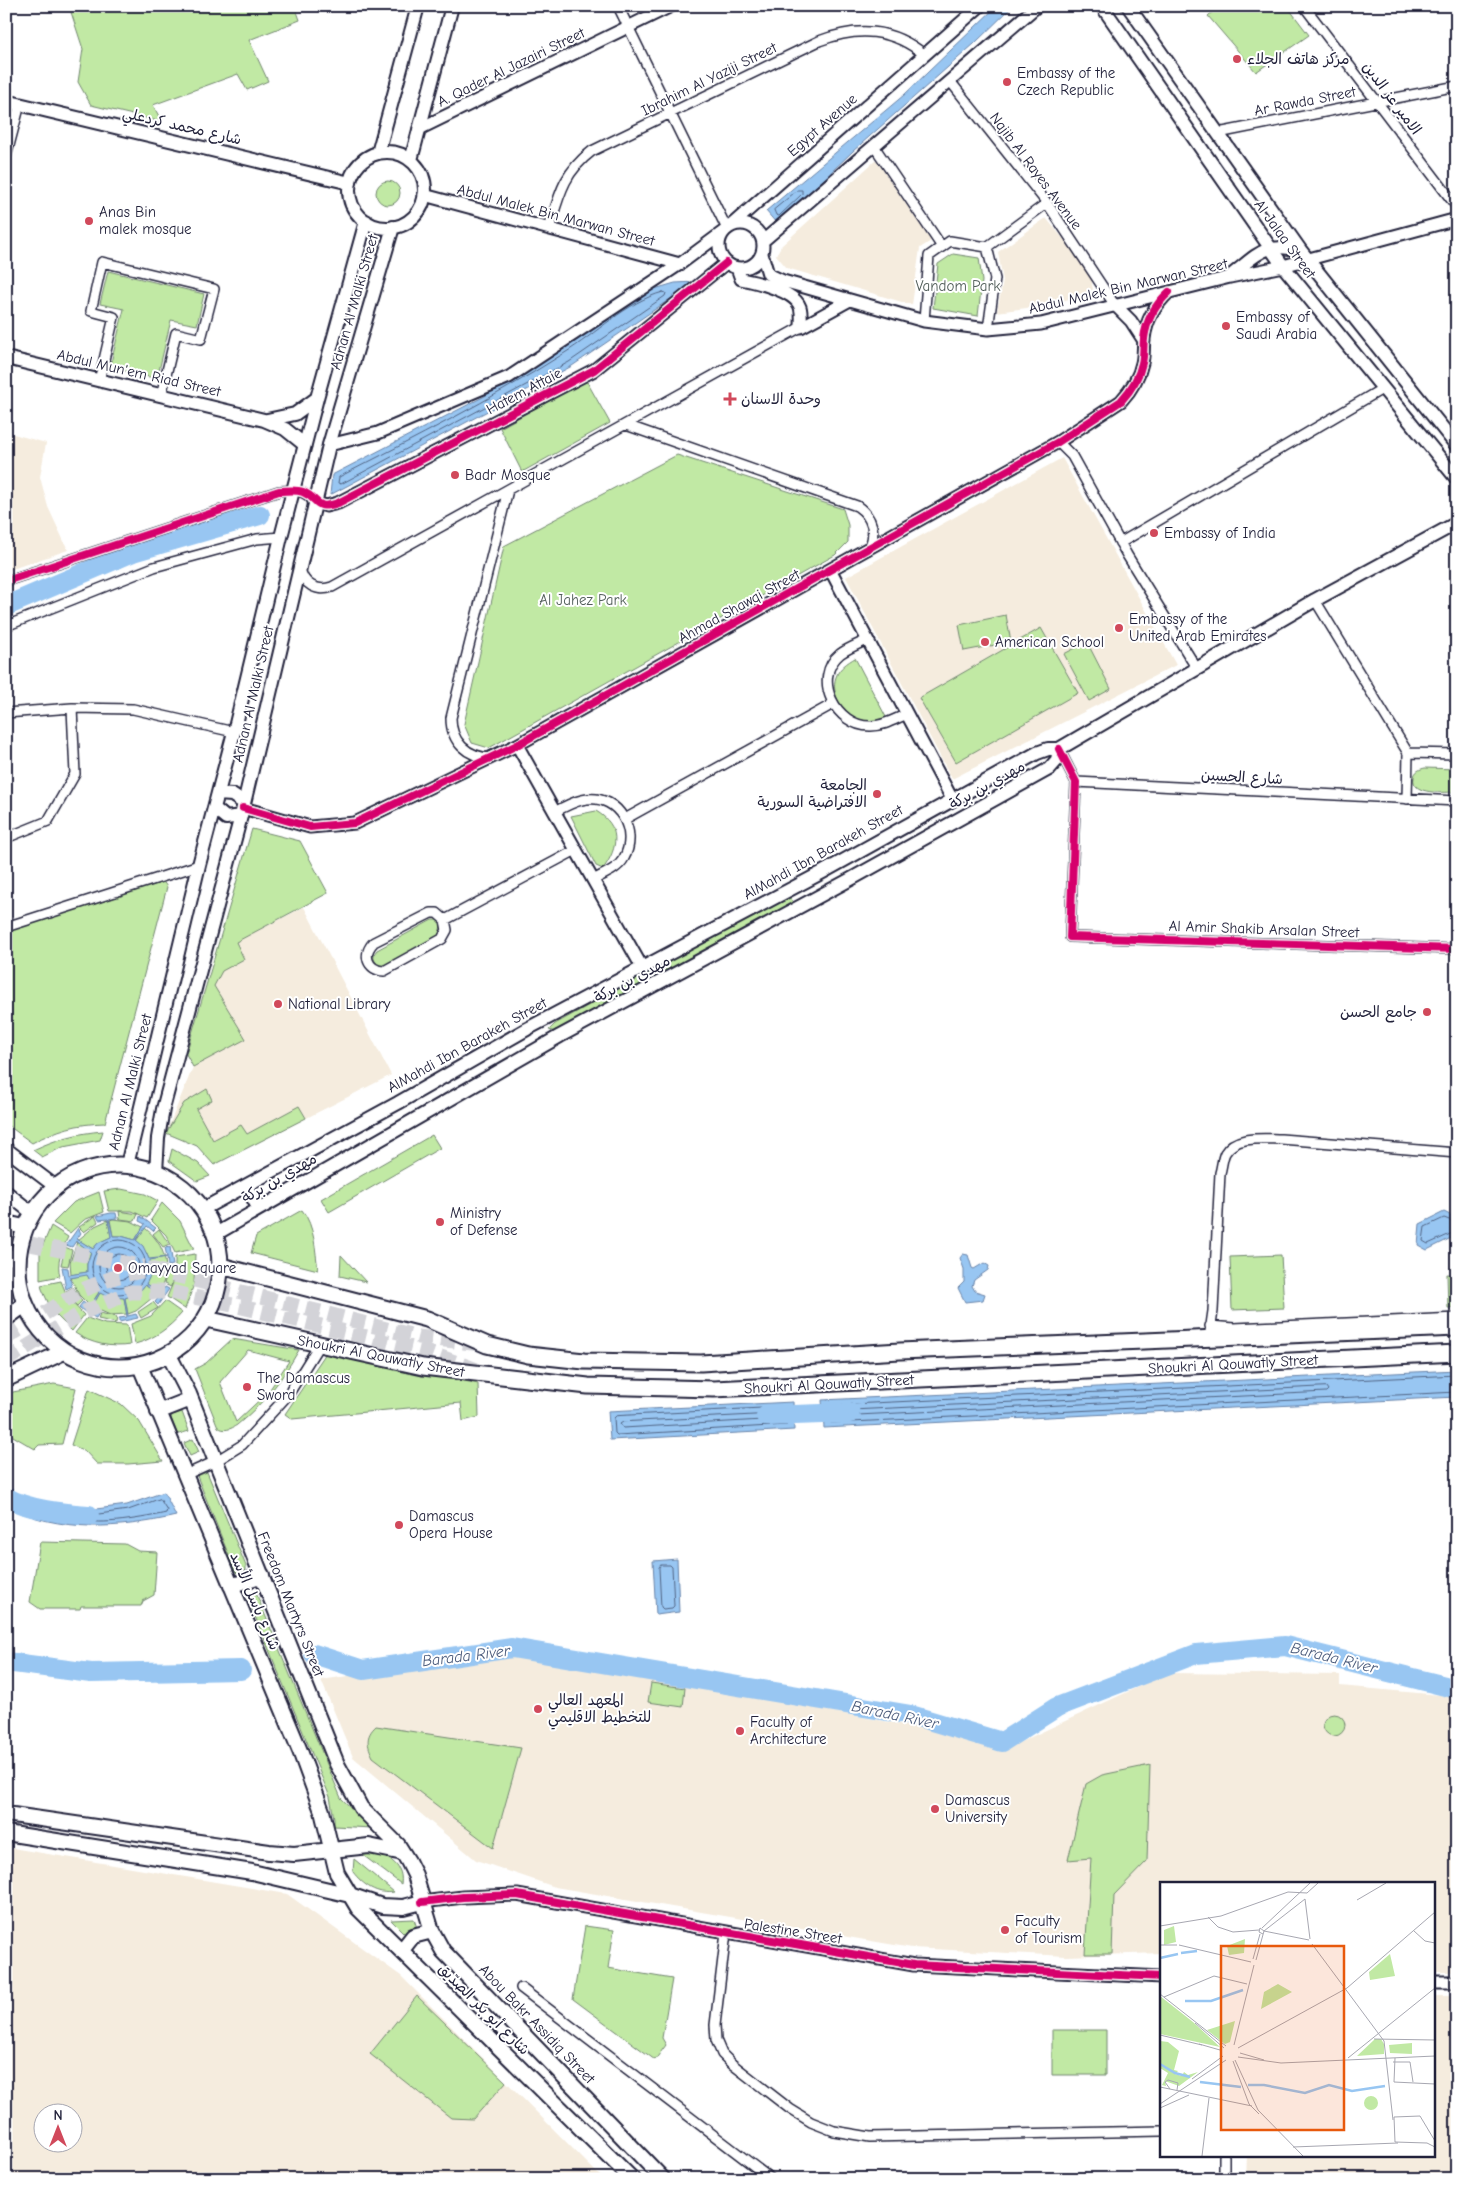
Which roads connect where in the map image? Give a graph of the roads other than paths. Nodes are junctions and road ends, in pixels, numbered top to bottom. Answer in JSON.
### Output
{"nodes":[{"id":1,"x":418,"y":6,"type":"edge"},
{"id":2,"x":452,"y":6,"type":"edge"},
{"id":3,"x":618,"y":6,"type":"edge"},
{"id":4,"x":670,"y":6,"type":"edge"},
{"id":5,"x":980,"y":6,"type":"edge"},
{"id":6,"x":1036,"y":6,"type":"edge"},
{"id":7,"x":1102,"y":6,"type":"edge"},
{"id":8,"x":1128,"y":6,"type":"edge"},
{"id":9,"x":1304,"y":6,"type":"edge"},
{"id":10,"x":628,"y":27,"type":"junction"},
{"id":11,"x":925,"y":55,"type":"junction"},
{"id":12,"x":950,"y":81,"type":"junction"},
{"id":13,"x":1457,"y":86,"type":"edge"},
{"id":14,"x":6,"y":101,"type":"edge"},
{"id":15,"x":1377,"y":101,"type":"junction"},
{"id":16,"x":20,"y":104,"type":"junction"},
{"id":17,"x":670,"y":113,"type":"junction"},
{"id":18,"x":419,"y":129,"type":"junction"},
{"id":19,"x":1218,"y":133,"type":"junction"},
{"id":20,"x":874,"y":146,"type":"junction"},
{"id":21,"x":378,"y":153,"type":"junction"},
{"id":22,"x":6,"y":157,"type":"edge"},
{"id":23,"x":411,"y":160,"type":"junction"},
{"id":24,"x":350,"y":182,"type":"junction"},
{"id":25,"x":424,"y":195,"type":"junction"},
{"id":26,"x":1047,"y":203,"type":"junction"},
{"id":27,"x":1457,"y":207,"type":"edge"},
{"id":28,"x":1457,"y":219,"type":"edge"},
{"id":29,"x":366,"y":221,"type":"junction"},
{"id":30,"x":393,"y":227,"type":"junction"},
{"id":31,"x":549,"y":228,"type":"junction"},
{"id":32,"x":727,"y":228,"type":"junction"},
{"id":33,"x":763,"y":241,"type":"junction"},
{"id":34,"x":942,"y":247,"type":"junction"},
{"id":35,"x":987,"y":247,"type":"junction"},
{"id":36,"x":1270,"y":247,"type":"junction"},
{"id":37,"x":762,"y":254,"type":"junction"},
{"id":38,"x":1304,"y":255,"type":"junction"},
{"id":39,"x":680,"y":264,"type":"junction"},
{"id":40,"x":732,"y":266,"type":"junction"},
{"id":41,"x":1283,"y":266,"type":"junction"},
{"id":42,"x":1230,"y":276,"type":"junction"},
{"id":43,"x":1170,"y":292,"type":"junction"},
{"id":44,"x":850,"y":300,"type":"junction"},
{"id":45,"x":1114,"y":304,"type":"junction"},
{"id":46,"x":924,"y":321,"type":"junction"},
{"id":47,"x":801,"y":328,"type":"junction"},
{"id":48,"x":988,"y":329,"type":"junction"},
{"id":49,"x":1144,"y":341,"type":"junction"},
{"id":50,"x":6,"y":358,"type":"edge"},
{"id":51,"x":99,"y":381,"type":"junction"},
{"id":52,"x":1382,"y":389,"type":"junction"},
{"id":53,"x":161,"y":396,"type":"junction"},
{"id":54,"x":317,"y":398,"type":"junction"},
{"id":55,"x":264,"y":420,"type":"junction"},
{"id":56,"x":626,"y":425,"type":"junction"},
{"id":57,"x":1058,"y":442,"type":"junction"},
{"id":58,"x":305,"y":445,"type":"junction"},
{"id":59,"x":329,"y":445,"type":"junction"},
{"id":60,"x":1457,"y":446,"type":"edge"},
{"id":61,"x":1457,"y":479,"type":"edge"},
{"id":62,"x":294,"y":490,"type":"junction"},
{"id":63,"x":508,"y":490,"type":"junction"},
{"id":64,"x":314,"y":502,"type":"junction"},
{"id":65,"x":1457,"y":522,"type":"edge"},
{"id":66,"x":281,"y":537,"type":"junction"},
{"id":67,"x":1120,"y":543,"type":"junction"},
{"id":68,"x":868,"y":550,"type":"junction"},
{"id":69,"x":299,"y":567,"type":"junction"},
{"id":70,"x":831,"y":570,"type":"junction"},
{"id":71,"x":6,"y":581,"type":"edge"},
{"id":72,"x":1315,"y":600,"type":"junction"},
{"id":73,"x":6,"y":626,"type":"edge"},
{"id":74,"x":867,"y":640,"type":"junction"},
{"id":75,"x":1197,"y":669,"type":"junction"},
{"id":76,"x":833,"y":704,"type":"junction"},
{"id":77,"x":72,"y":708,"type":"junction"},
{"id":78,"x":6,"y":713,"type":"edge"},
{"id":79,"x":906,"y":714,"type":"junction"},
{"id":80,"x":234,"y":732,"type":"junction"},
{"id":81,"x":517,"y":745,"type":"junction"},
{"id":82,"x":1060,"y":749,"type":"junction"},
{"id":83,"x":1408,"y":753,"type":"junction"},
{"id":84,"x":1457,"y":754,"type":"edge"},
{"id":85,"x":492,"y":758,"type":"junction"},
{"id":86,"x":1076,"y":782,"type":"junction"},
{"id":87,"x":218,"y":794,"type":"junction"},
{"id":88,"x":952,"y":799,"type":"junction"},
{"id":89,"x":1407,"y":799,"type":"junction"},
{"id":90,"x":1457,"y":801,"type":"edge"},
{"id":91,"x":214,"y":808,"type":"junction"},
{"id":92,"x":242,"y":809,"type":"junction"},
{"id":93,"x":554,"y":812,"type":"junction"},
{"id":94,"x":625,"y":819,"type":"junction"},
{"id":95,"x":6,"y":838,"type":"edge"},
{"id":96,"x":576,"y":850,"type":"junction"},
{"id":97,"x":842,"y":861,"type":"junction"},
{"id":98,"x":198,"y":865,"type":"junction"},
{"id":99,"x":823,"y":872,"type":"junction"},
{"id":100,"x":850,"y":879,"type":"junction"},
{"id":101,"x":593,"y":880,"type":"junction"},
{"id":102,"x":831,"y":890,"type":"junction"},
{"id":103,"x":445,"y":920,"type":"junction"},
{"id":104,"x":6,"y":927,"type":"edge"},
{"id":105,"x":1457,"y":949,"type":"edge"},
{"id":106,"x":643,"y":968,"type":"junction"},
{"id":107,"x":1457,"y":1153,"type":"edge"},
{"id":108,"x":8,"y":1154,"type":"edge"},
{"id":109,"x":127,"y":1165,"type":"junction"},
{"id":110,"x":156,"y":1172,"type":"junction"},
{"id":111,"x":246,"y":1186,"type":"junction"},
{"id":112,"x":56,"y":1187,"type":"junction"},
{"id":113,"x":6,"y":1192,"type":"edge"},
{"id":114,"x":259,"y":1208,"type":"junction"},
{"id":115,"x":203,"y":1209,"type":"junction"},
{"id":116,"x":32,"y":1212,"type":"junction"},
{"id":117,"x":6,"y":1223,"type":"edge"},
{"id":118,"x":24,"y":1227,"type":"junction"},
{"id":119,"x":214,"y":1235,"type":"junction"},
{"id":120,"x":12,"y":1258,"type":"edge"},
{"id":121,"x":221,"y":1266,"type":"junction"},
{"id":122,"x":24,"y":1305,"type":"junction"},
{"id":123,"x":6,"y":1318,"type":"edge"},
{"id":124,"x":1457,"y":1318,"type":"edge"},
{"id":125,"x":206,"y":1319,"type":"junction"},
{"id":126,"x":1457,"y":1328,"type":"edge"},
{"id":127,"x":1210,"y":1332,"type":"junction"},
{"id":128,"x":319,"y":1345,"type":"junction"},
{"id":129,"x":63,"y":1352,"type":"junction"},
{"id":130,"x":1457,"y":1353,"type":"edge"},
{"id":131,"x":169,"y":1355,"type":"junction"},
{"id":132,"x":140,"y":1366,"type":"junction"},
{"id":133,"x":6,"y":1379,"type":"edge"},
{"id":134,"x":191,"y":1398,"type":"junction"},
{"id":135,"x":158,"y":1412,"type":"junction"},
{"id":136,"x":216,"y":1461,"type":"junction"},
{"id":137,"x":185,"y":1475,"type":"junction"},
{"id":138,"x":262,"y":1575,"type":"junction"},
{"id":139,"x":231,"y":1586,"type":"junction"},
{"id":140,"x":6,"y":1814,"type":"edge"},
{"id":141,"x":6,"y":1833,"type":"edge"},
{"id":142,"x":333,"y":1851,"type":"junction"},
{"id":143,"x":403,"y":1853,"type":"junction"},
{"id":144,"x":415,"y":1876,"type":"joint"},
{"id":145,"x":350,"y":1895,"type":"junction"},
{"id":146,"x":422,"y":1902,"type":"junction"},
{"id":147,"x":432,"y":1931,"type":"junction"},
{"id":148,"x":726,"y":1933,"type":"junction"},
{"id":149,"x":402,"y":1950,"type":"junction"},
{"id":150,"x":1160,"y":1977,"type":"edge"},
{"id":151,"x":1436,"y":1982,"type":"edge"},
{"id":152,"x":1457,"y":1982,"type":"edge"},
{"id":153,"x":520,"y":1988,"type":"dead end"},
{"id":154,"x":1160,"y":2131,"type":"edge"},
{"id":155,"x":1224,"y":2158,"type":"edge"},
{"id":156,"x":632,"y":2179,"type":"edge"},
{"id":157,"x":663,"y":2179,"type":"edge"},
{"id":158,"x":770,"y":2179,"type":"edge"},
{"id":159,"x":1224,"y":2179,"type":"edge"}],
"edges":[{"from":1,"to":21,"type":"main road"},
{"from":2,"to":18,"type":"main road"},
{"from":3,"to":10,"type":"street"},
{"from":4,"to":10,"type":"street","name":"A. Qader Al Jazairi Street"},
{"from":5,"to":11,"type":"street","name":"Egypt Avenue"},
{"from":6,"to":12,"type":"street"},
{"from":7,"to":36,"type":"main road","name":"Al Jalaa Street"},
{"from":8,"to":19,"type":"main road","name":"Al Jalaa Street"},
{"from":9,"to":15,"type":"street","name":"الامير عز الدين"},
{"from":10,"to":17,"type":"street"},
{"from":10,"to":18,"type":"street","name":"A. Qader Al Jazairi Street"},
{"from":11,"to":17,"type":"street","name":"Ibrahim Al Yaziji Street"},
{"from":11,"to":32,"type":"street","name":"Egypt Avenue"},
{"from":12,"to":20,"type":"street"},
{"from":12,"to":26,"type":"street","name":"Najib Al Rayes Avenue"},
{"from":13,"to":15,"type":"street","name":"Ar Rawda Street"},
{"from":14,"to":16,"type":"main road","name":"شارع محمد كردعلي"},
{"from":15,"to":19,"type":"street","name":"Ar Rawda Street"},
{"from":15,"to":27,"type":"street","name":"الامير عز الدين"},
{"from":16,"to":22,"type":"street"},
{"from":16,"to":24,"type":"main road","name":"شارع محمد كردعلي"},
{"from":17,"to":31,"type":"street","name":"Ibrahim Al Yaziji Street"},
{"from":17,"to":32,"type":"street"},
{"from":18,"to":23,"type":"main road"},
{"from":19,"to":38,"type":"main road","name":"Al Jalaa Street"},
{"from":20,"to":33,"type":"street"},
{"from":20,"to":34,"type":"street"},
{"from":21,"to":23,"type":"main road"},
{"from":21,"to":24,"type":"main road"},
{"from":23,"to":25,"type":"main road"},
{"from":24,"to":29,"type":"main road"},
{"from":25,"to":30,"type":"main road"},
{"from":25,"to":31,"type":"street","name":"Abdul Malek Bin Marwan Street"},
{"from":26,"to":35,"type":"street"},
{"from":26,"to":45,"type":"street","name":"Najib Al Rayes Avenue"},
{"from":28,"to":38,"type":"street","name":"Abdul Malek Bin Marwan Street"},
{"from":29,"to":30,"type":"main road"},
{"from":29,"to":54,"type":"main road","name":"Adnan Al Malki Street"},
{"from":30,"to":59,"type":"main road","name":"Adnan Al Malki Street"},
{"from":31,"to":39,"type":"street","name":"Abdul Malek Bin Marwan Street"},
{"from":32,"to":33,"type":"street"},
{"from":32,"to":39,"type":"street","name":"Egypt Avenue"},
{"from":32,"to":40,"type":"street"},
{"from":33,"to":37,"type":"street"},
{"from":34,"to":35,"type":"street"},
{"from":34,"to":46,"type":"street"},
{"from":35,"to":48,"type":"street"},
{"from":36,"to":38,"type":"street"},
{"from":36,"to":41,"type":"main road","name":"Al Jalaa Street"},
{"from":36,"to":42,"type":"street"},
{"from":37,"to":40,"type":"street"},
{"from":37,"to":44,"type":"street","name":"Abdul Malek Bin Marwan Street"},
{"from":38,"to":41,"type":"street","name":"Abdul Malek Bin Marwan Street"},
{"from":38,"to":60,"type":"main road","name":"Al Jalaa Street"},
{"from":39,"to":59,"type":"street","name":"Hatem Attaie"},
{"from":40,"to":47,"type":"street"},
{"from":40,"to":64,"type":"street","name":"Hatem Attaie"},
{"from":41,"to":42,"type":"street","name":"Abdul Malek Bin Marwan Street"},
{"from":41,"to":52,"type":"main road","name":"Al Jalaa Street"},
{"from":42,"to":43,"type":"street","name":"Abdul Malek Bin Marwan Street"},
{"from":43,"to":45,"type":"street","name":"Abdul Malek Bin Marwan Street"},
{"from":43,"to":49,"type":"street","name":"Ahmad Shawqi Street"},
{"from":44,"to":46,"type":"street","name":"Abdul Malek Bin Marwan Street"},
{"from":44,"to":47,"type":"street"},
{"from":45,"to":48,"type":"street","name":"Abdul Malek Bin Marwan Street"},
{"from":45,"to":49,"type":"street"},
{"from":46,"to":48,"type":"street","name":"Abdul Malek Bin Marwan Street"},
{"from":47,"to":56,"type":"street"},
{"from":49,"to":57,"type":"street","name":"Ahmad Shawqi Street"},
{"from":50,"to":51,"type":"main road","name":"Abdul Mun'em Riad Street"},
{"from":51,"to":53,"type":"main road","name":"Abdul Mun'em Riad Street"},
{"from":51,"to":53,"type":"street"},
{"from":52,"to":61,"type":"main road","name":"Al Jalaa Street"},
{"from":52,"to":67,"type":"street"},
{"from":53,"to":55,"type":"main road","name":"Abdul Mun'em Riad Street"},
{"from":54,"to":55,"type":"main road","name":"Abdul Mun'em Riad Street"},
{"from":54,"to":58,"type":"main road","name":"Adnan Al Malki Street"},
{"from":55,"to":58,"type":"main road","name":"Abdul Mun'em Riad Street"},
{"from":56,"to":63,"type":"street"},
{"from":56,"to":68,"type":"street"},
{"from":57,"to":67,"type":"street"},
{"from":57,"to":68,"type":"street","name":"Ahmad Shawqi Street"},
{"from":58,"to":62,"type":"main road","name":"Adnan Al Malki Street"},
{"from":59,"to":64,"type":"main road","name":"Adnan Al Malki Street"},
{"from":62,"to":64,"type":"street"},
{"from":62,"to":66,"type":"main road","name":"Adnan Al Malki Street"},
{"from":62,"to":71,"type":"street"},
{"from":63,"to":69,"type":"street"},
{"from":63,"to":85,"type":"street"},
{"from":64,"to":69,"type":"main road","name":"Adnan Al Malki Street"},
{"from":65,"to":72,"type":"main road","name":"AlMahdi Ibn Barakeh Street"},
{"from":66,"to":73,"type":"street"},
{"from":66,"to":80,"type":"main road","name":"Adnan Al Malki Street"},
{"from":67,"to":75,"type":"street"},
{"from":68,"to":70,"type":"street","name":"Ahmad Shawqi Street"},
{"from":69,"to":92,"type":"main road","name":"Adnan Al Malki Street"},
{"from":70,"to":74,"type":"street"},
{"from":70,"to":81,"type":"street","name":"Ahmad Shawqi Street"},
{"from":72,"to":75,"type":"main road","name":"AlMahdi Ibn Barakeh Street"},
{"from":72,"to":83,"type":"street"},
{"from":74,"to":76,"type":"street"},
{"from":74,"to":79,"type":"street"},
{"from":75,"to":82,"type":"main road","name":"AlMahdi Ibn Barakeh Street"},
{"from":76,"to":79,"type":"street"},
{"from":76,"to":94,"type":"street"},
{"from":77,"to":78,"type":"street"},
{"from":77,"to":80,"type":"street"},
{"from":77,"to":95,"type":"street"},
{"from":79,"to":88,"type":"street"},
{"from":80,"to":87,"type":"main road","name":"Adnan Al Malki Street"},
{"from":81,"to":85,"type":"street","name":"Ahmad Shawqi Street"},
{"from":81,"to":93,"type":"street"},
{"from":82,"to":86,"type":"street"},
{"from":82,"to":88,"type":"main road","name":"AlMahdi Ibn Barakeh Street"},
{"from":82,"to":100,"type":"main road","name":"مهدي بن بركة"},
{"from":83,"to":84,"type":"street"},
{"from":83,"to":89,"type":"street"},
{"from":85,"to":92,"type":"street","name":"Ahmad Shawqi Street"},
{"from":86,"to":89,"type":"street","name":"شارع الحسين"},
{"from":86,"to":105,"type":"street","name":"Al Amir Shakib Arsalan Street"},
{"from":87,"to":91,"type":"main road","name":"Adnan Al Malki Street"},
{"from":87,"to":92,"type":"main road"},
{"from":88,"to":97,"type":"main road","name":"AlMahdi Ibn Barakeh Street"},
{"from":89,"to":90,"type":"street","name":"شارع الحسين"},
{"from":91,"to":92,"type":"main road"},
{"from":91,"to":98,"type":"main road","name":"Adnan Al Malki Street"},
{"from":92,"to":110,"type":"main road","name":"Adnan Al Malki Street"},
{"from":93,"to":94,"type":"street"},
{"from":93,"to":96,"type":"street"},
{"from":94,"to":101,"type":"street"},
{"from":96,"to":101,"type":"street"},
{"from":96,"to":103,"type":"street"},
{"from":97,"to":99,"type":"main road","name":"AlMahdi Ibn Barakeh Street"},
{"from":97,"to":100,"type":"main road"},
{"from":98,"to":104,"type":"street"},
{"from":98,"to":109,"type":"main road","name":"Adnan Al Malki Street"},
{"from":99,"to":102,"type":"main road"},
{"from":99,"to":106,"type":"main road","name":"AlMahdi Ibn Barakeh Street"},
{"from":100,"to":102,"type":"main road","name":"مهدي بن بركة"},
{"from":101,"to":106,"type":"street"},
{"from":102,"to":114,"type":"main road","name":"مهدي بن بركة"},
{"from":103,"to":103,"type":"street"},
{"from":106,"to":111,"type":"main road","name":"AlMahdi Ibn Barakeh Street"},
{"from":107,"to":127,"type":"street"},
{"from":108,"to":112,"type":"main road"},
{"from":109,"to":110,"type":"highway"},
{"from":109,"to":112,"type":"highway"},
{"from":110,"to":115,"type":"highway"},
{"from":111,"to":114,"type":"main road"},
{"from":111,"to":115,"type":"main road","name":"AlMahdi Ibn Barakeh Street"},
{"from":112,"to":116,"type":"highway"},
{"from":113,"to":116,"type":"main road"},
{"from":114,"to":119,"type":"main road","name":"مهدي بن بركة"},
{"from":115,"to":119,"type":"highway"},
{"from":116,"to":118,"type":"highway"},
{"from":117,"to":118,"type":"main road"},
{"from":118,"to":120,"type":"highway"},
{"from":119,"to":121,"type":"highway"},
{"from":120,"to":122,"type":"highway"},
{"from":121,"to":125,"type":"highway"},
{"from":121,"to":127,"type":"highway","name":"Shoukri Al Qouwatly Street"},
{"from":122,"to":123,"type":"highway"},
{"from":122,"to":129,"type":"highway"},
{"from":124,"to":127,"type":"street"},
{"from":125,"to":128,"type":"highway","name":"Shoukri Al Qouwatly Street"},
{"from":125,"to":131,"type":"highway"},
{"from":126,"to":127,"type":"highway","name":"Shoukri Al Qouwatly Street"},
{"from":128,"to":130,"type":"highway","name":"Shoukri Al Qouwatly Street"},
{"from":128,"to":136,"type":"street"},
{"from":129,"to":132,"type":"highway"},
{"from":129,"to":133,"type":"highway"},
{"from":131,"to":132,"type":"highway"},
{"from":131,"to":134,"type":"main road","name":"Freedom Martyrs Street"},
{"from":132,"to":135,"type":"main road","name":"شارع باسل الأسد"},
{"from":134,"to":135,"type":"main road"},
{"from":134,"to":136,"type":"main road","name":"Freedom Martyrs Street"},
{"from":135,"to":137,"type":"main road","name":"شارع باسل الأسد"},
{"from":136,"to":137,"type":"street"},
{"from":136,"to":138,"type":"main road","name":"Freedom Martyrs Street"},
{"from":137,"to":139,"type":"main road","name":"شارع باسل الأسد"},
{"from":138,"to":139,"type":"main road"},
{"from":138,"to":143,"type":"main road","name":"Freedom Martyrs Street"},
{"from":139,"to":142,"type":"main road","name":"شارع باسل الأسد"},
{"from":140,"to":142,"type":"main road"},
{"from":141,"to":145,"type":"main road"},
{"from":142,"to":143,"type":"main road"},
{"from":142,"to":145,"type":"main road","name":"شارع أبو بكر الصدّيق"},
{"from":143,"to":144,"type":"main road","name":"Freedom Martyrs Street"},
{"from":144,"to":146,"type":"main road","name":"Abou Bakr Assidiq Street"},
{"from":145,"to":146,"type":"main road"},
{"from":145,"to":149,"type":"main road","name":"شارع أبو بكر الصدّيق"},
{"from":146,"to":147,"type":"main road","name":"Abou Bakr Assidiq Street"},
{"from":146,"to":148,"type":"street","name":"Palestine Street"},
{"from":147,"to":149,"type":"main road"},
{"from":147,"to":157,"type":"main road","name":"Abou Bakr Assidiq Street"},
{"from":148,"to":150,"type":"street","name":"Palestine Street"},
{"from":148,"to":154,"type":"street"},
{"from":149,"to":156,"type":"main road","name":"شارع أبو بكر الصدّيق"},
{"from":151,"to":152,"type":"street"},
{"from":153,"to":158,"type":"street"},
{"from":155,"to":159,"type":"street"}]}
